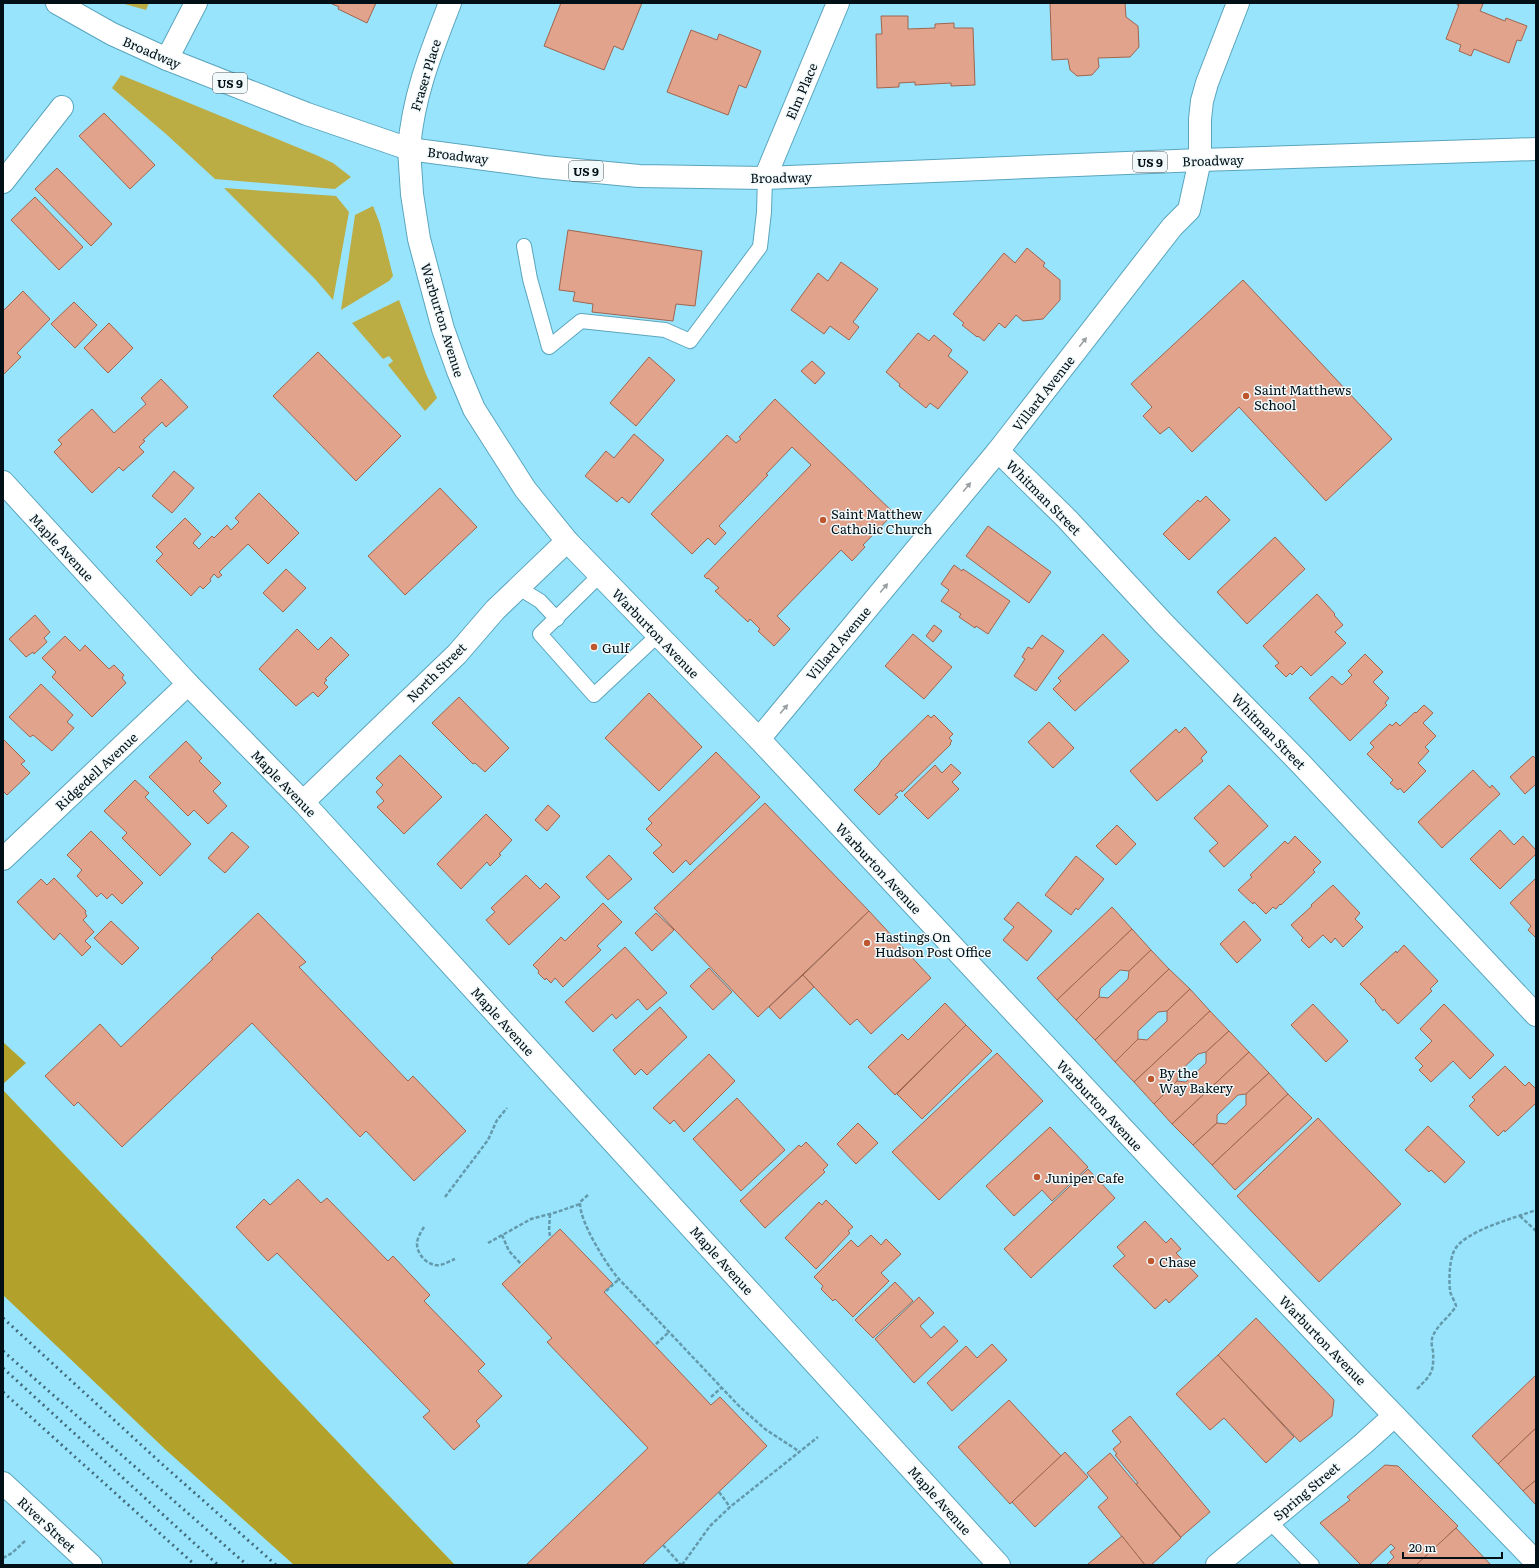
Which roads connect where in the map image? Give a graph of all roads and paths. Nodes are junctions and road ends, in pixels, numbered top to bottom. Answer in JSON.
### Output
{"nodes":[{"id":1,"x":57,"y":3,"type":"edge"},
{"id":2,"x":196,"y":3,"type":"edge"},
{"id":3,"x":450,"y":3,"type":"edge"},
{"id":4,"x":838,"y":3,"type":"edge"},
{"id":5,"x":1238,"y":3,"type":"edge"},
{"id":6,"x":167,"y":59,"type":"junction"},
{"id":7,"x":62,"y":107,"type":"dead end"},
{"id":8,"x":409,"y":149,"type":"junction"},
{"id":9,"x":1536,"y":149,"type":"edge"},
{"id":10,"x":1200,"y":160,"type":"junction"},
{"id":11,"x":765,"y":178,"type":"junction"},
{"id":12,"x":3,"y":182,"type":"edge"},
{"id":13,"x":524,"y":246,"type":"dead end"},
{"id":14,"x":998,"y":451,"type":"junction"},
{"id":15,"x":3,"y":482,"type":"edge"},
{"id":16,"x":567,"y":541,"type":"junction"},
{"id":17,"x":600,"y":575,"type":"junction"},
{"id":18,"x":519,"y":588,"type":"junction"},
{"id":19,"x":557,"y":619,"type":"junction"},
{"id":20,"x":658,"y":635,"type":"junction"},
{"id":21,"x":188,"y":684,"type":"junction"},
{"id":22,"x":759,"y":739,"type":"junction"},
{"id":23,"x":302,"y":802,"type":"junction"},
{"id":24,"x":3,"y":859,"type":"edge"},
{"id":25,"x":1536,"y":1015,"type":"edge"},
{"id":26,"x":507,"y":1108,"type":"dead end"},
{"id":27,"x":588,"y":1194,"type":"dead end"},
{"id":28,"x":446,"y":1197,"type":"dead end"},
{"id":29,"x":580,"y":1204,"type":"junction"},
{"id":30,"x":1536,"y":1210,"type":"edge"},
{"id":31,"x":550,"y":1214,"type":"junction"},
{"id":32,"x":1520,"y":1216,"type":"junction"},
{"id":33,"x":424,"y":1227,"type":"dead end"},
{"id":34,"x":1536,"y":1230,"type":"edge"},
{"id":35,"x":502,"y":1235,"type":"junction"},
{"id":36,"x":550,"y":1236,"type":"dead end"},
{"id":37,"x":488,"y":1243,"type":"dead end"},
{"id":38,"x":455,"y":1259,"type":"dead end"},
{"id":39,"x":521,"y":1264,"type":"dead end"},
{"id":40,"x":619,"y":1279,"type":"junction"},
{"id":41,"x":606,"y":1291,"type":"dead end"},
{"id":42,"x":669,"y":1332,"type":"junction"},
{"id":43,"x":656,"y":1344,"type":"dead end"},
{"id":44,"x":721,"y":1388,"type":"junction"},
{"id":45,"x":1417,"y":1389,"type":"dead end"},
{"id":46,"x":711,"y":1397,"type":"dead end"},
{"id":47,"x":1394,"y":1416,"type":"junction"},
{"id":48,"x":818,"y":1437,"type":"dead end"},
{"id":49,"x":800,"y":1452,"type":"junction"},
{"id":50,"x":3,"y":1483,"type":"edge"},
{"id":51,"x":719,"y":1492,"type":"dead end"},
{"id":52,"x":730,"y":1507,"type":"junction"},
{"id":53,"x":1270,"y":1522,"type":"junction"},
{"id":54,"x":663,"y":1545,"type":"dead end"},
{"id":55,"x":1536,"y":1562,"type":"edge"},
{"id":56,"x":91,"y":1565,"type":"edge"},
{"id":57,"x":682,"y":1565,"type":"edge"},
{"id":58,"x":999,"y":1565,"type":"edge"},
{"id":59,"x":1217,"y":1565,"type":"edge"},
{"id":60,"x":1312,"y":1565,"type":"edge"}],
"edges":[{"from":1,"to":6,"type":"street","name":"Broadway","number":"US 9"},
{"from":2,"to":6,"type":"street"},
{"from":3,"to":8,"type":"street","name":"Fraser Place"},
{"from":4,"to":11,"type":"street","name":"Elm Place"},
{"from":5,"to":10,"type":"street","name":"Villard Avenue"},
{"from":6,"to":8,"type":"street","name":"Broadway","number":"US 9"},
{"from":7,"to":12,"type":"street"},
{"from":8,"to":11,"type":"street","name":"Broadway","number":"US 9"},
{"from":8,"to":16,"type":"street","name":"Warburton Avenue"},
{"from":9,"to":10,"type":"street","name":"Broadway","number":"US 9"},
{"from":10,"to":11,"type":"street","name":"Broadway","number":"US 9"},
{"from":14,"to":10,"type":"street","name":"Villard Avenue","one_way":true},
{"from":11,"to":13,"type":"lane"},
{"from":22,"to":14,"type":"street","name":"Villard Avenue","one_way":true},
{"from":14,"to":25,"type":"street","name":"Whitman Street"},
{"from":15,"to":21,"type":"street","name":"Maple Avenue"},
{"from":16,"to":17,"type":"street","name":"Warburton Avenue"},
{"from":16,"to":18,"type":"street","name":"North Street"},
{"from":17,"to":19,"type":"lane"},
{"from":17,"to":20,"type":"street","name":"Warburton Avenue"},
{"from":18,"to":19,"type":"lane"},
{"from":18,"to":23,"type":"street","name":"North Street"},
{"from":19,"to":20,"type":"lane"},
{"from":20,"to":22,"type":"street","name":"Warburton Avenue"},
{"from":21,"to":23,"type":"street","name":"Maple Avenue"},
{"from":21,"to":24,"type":"street","name":"Ridgedell Avenue"},
{"from":22,"to":47,"type":"street","name":"Warburton Avenue"},
{"from":23,"to":58,"type":"street","name":"Maple Avenue"},
{"from":26,"to":28,"type":"path"},
{"from":27,"to":29,"type":"path"},
{"from":29,"to":31,"type":"path"},
{"from":29,"to":40,"type":"path"},
{"from":30,"to":32,"type":"path"},
{"from":31,"to":35,"type":"path"},
{"from":31,"to":36,"type":"path"},
{"from":32,"to":34,"type":"path"},
{"from":32,"to":45,"type":"path"},
{"from":33,"to":38,"type":"path"},
{"from":35,"to":37,"type":"path"},
{"from":35,"to":39,"type":"path"},
{"from":40,"to":41,"type":"path"},
{"from":40,"to":42,"type":"path"},
{"from":42,"to":43,"type":"path"},
{"from":42,"to":44,"type":"path"},
{"from":44,"to":46,"type":"path"},
{"from":44,"to":49,"type":"path"},
{"from":47,"to":53,"type":"street","name":"Spring Street"},
{"from":47,"to":55,"type":"street","name":"Warburton Avenue"},
{"from":48,"to":49,"type":"path"},
{"from":49,"to":52,"type":"path"},
{"from":50,"to":56,"type":"street","name":"River Street"},
{"from":51,"to":52,"type":"path"},
{"from":52,"to":57,"type":"path"},
{"from":53,"to":59,"type":"street","name":"Spring Street"},
{"from":53,"to":60,"type":"lane"},
{"from":54,"to":57,"type":"path"}]}
